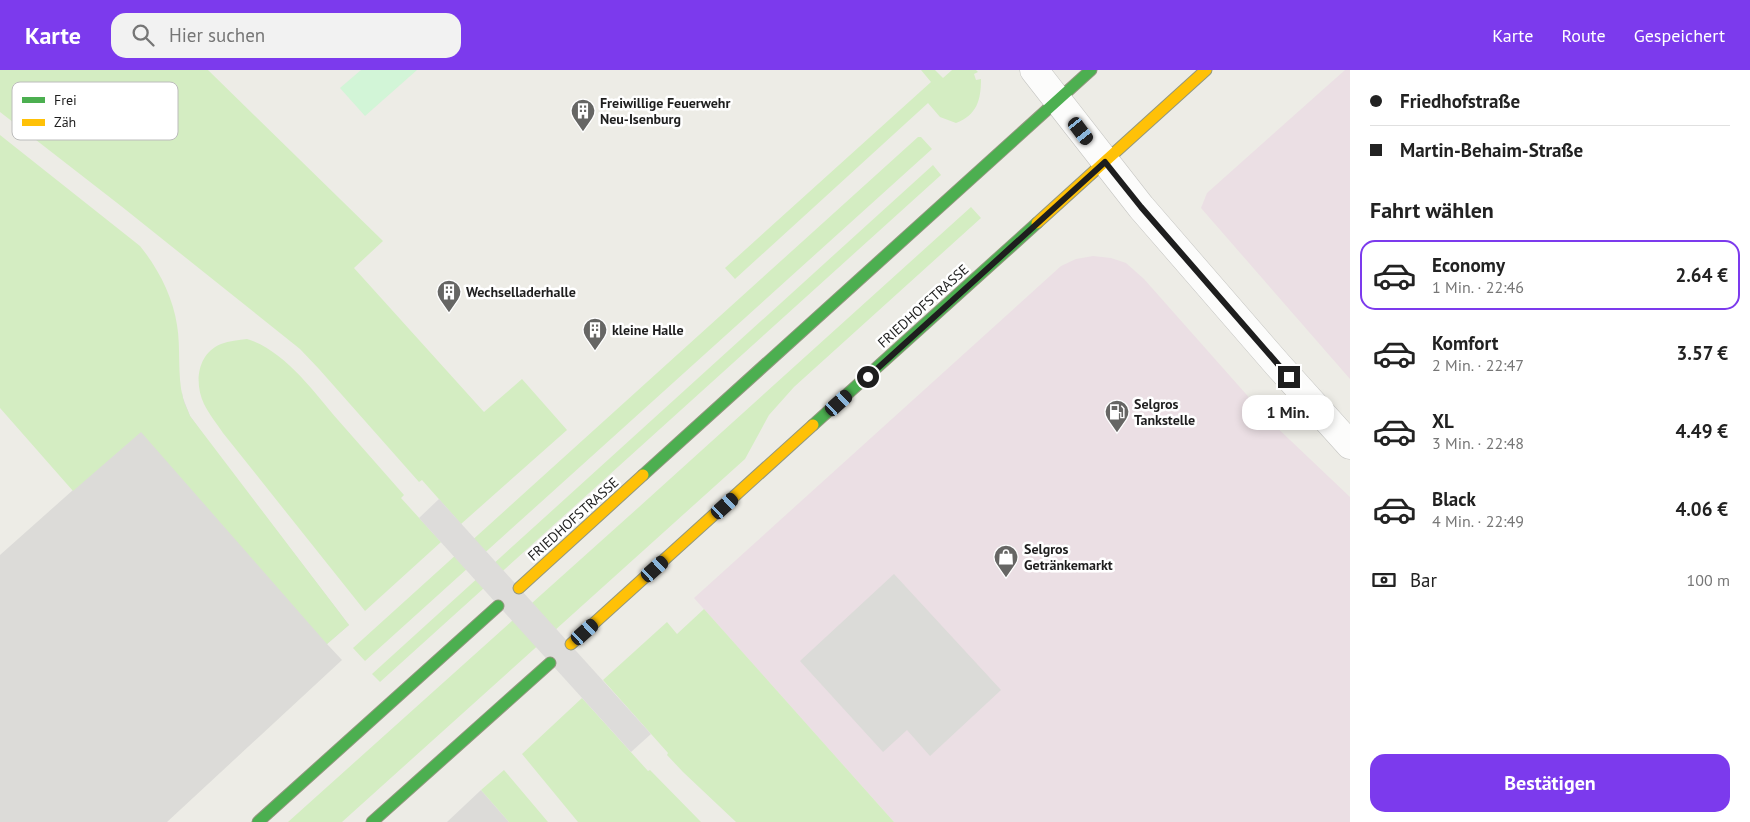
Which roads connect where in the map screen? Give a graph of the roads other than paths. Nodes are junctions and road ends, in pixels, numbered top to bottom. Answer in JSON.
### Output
{"nodes":[{"id":1,"x":1034,"y":70,"type":"edge"},
{"id":2,"x":1091,"y":70,"type":"edge"},
{"id":3,"x":1206,"y":70,"type":"edge"},
{"id":4,"x":1058,"y":100,"type":"junction"},
{"id":5,"x":1105,"y":162,"type":"junction"},
{"id":6,"x":1350,"y":445,"type":"edge"},
{"id":7,"x":519,"y":588,"type":"dead end"},
{"id":8,"x":498,"y":606,"type":"dead end"},
{"id":9,"x":571,"y":644,"type":"dead end"},
{"id":10,"x":550,"y":663,"type":"dead end"},
{"id":11,"x":258,"y":822,"type":"edge"},
{"id":12,"x":372,"y":822,"type":"edge"}],
"edges":[{"from":1,"to":4,"type":"street"},
{"from":2,"to":4,"type":"main road","name":"FRIEDHOFSTRASSE"},
{"from":3,"to":5,"type":"main road","name":"FRIEDHOFSTRASSE"},
{"from":4,"to":5,"type":"street"},
{"from":4,"to":7,"type":"main road","name":"FRIEDHOFSTRASSE"},
{"from":5,"to":6,"type":"street"},
{"from":5,"to":9,"type":"main road","name":"FRIEDHOFSTRASSE"},
{"from":8,"to":11,"type":"main road"},
{"from":10,"to":12,"type":"main road"}]}
